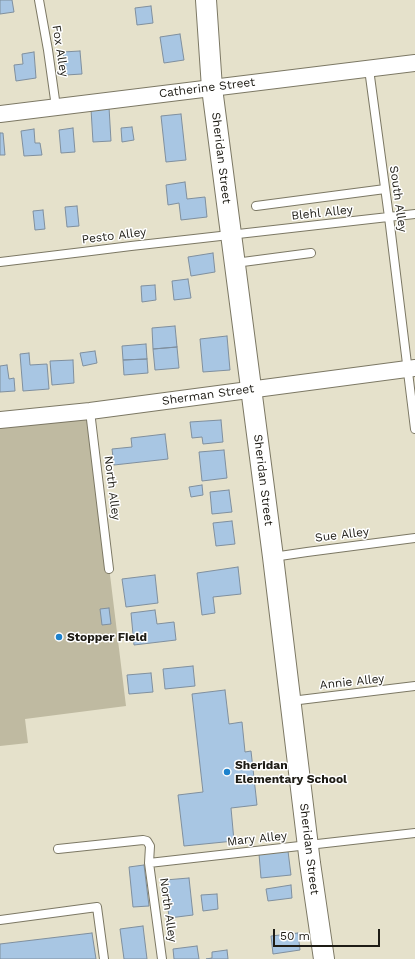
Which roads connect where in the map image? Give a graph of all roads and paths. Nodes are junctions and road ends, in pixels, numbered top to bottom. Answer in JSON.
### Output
{"nodes":[{"id":1,"x":39,"y":0,"type":"edge"},
{"id":2,"x":206,"y":0,"type":"edge"},
{"id":3,"x":415,"y":63,"type":"edge"},
{"id":4,"x":369,"y":69,"type":"junction"},
{"id":5,"x":212,"y":88,"type":"junction"},
{"id":6,"x":56,"y":107,"type":"junction"},
{"id":7,"x":0,"y":114,"type":"edge"},
{"id":8,"x":385,"y":189,"type":"junction"},
{"id":9,"x":256,"y":206,"type":"dead end"},
{"id":10,"x":415,"y":214,"type":"edge"},
{"id":11,"x":389,"y":218,"type":"junction"},
{"id":12,"x":231,"y":235,"type":"junction"},
{"id":13,"x":311,"y":253,"type":"dead end"},
{"id":14,"x":0,"y":262,"type":"edge"},
{"id":15,"x":235,"y":263,"type":"junction"},
{"id":16,"x":412,"y":368,"type":"edge"},
{"id":17,"x":252,"y":389,"type":"junction"},
{"id":18,"x":90,"y":411,"type":"junction"},
{"id":19,"x":0,"y":420,"type":"edge"},
{"id":20,"x":415,"y":428,"type":"edge"},
{"id":21,"x":415,"y":538,"type":"edge"},
{"id":22,"x":273,"y":557,"type":"junction"},
{"id":23,"x":110,"y":569,"type":"dead end"},
{"id":24,"x":415,"y":686,"type":"edge"},
{"id":25,"x":291,"y":701,"type":"junction"},
{"id":26,"x":415,"y":833,"type":"edge"},
{"id":27,"x":308,"y":845,"type":"junction"},
{"id":28,"x":58,"y":849,"type":"dead end"},
{"id":29,"x":149,"y":863,"type":"junction"},
{"id":30,"x":0,"y":920,"type":"edge"},
{"id":31,"x":104,"y":959,"type":"edge"},
{"id":32,"x":162,"y":959,"type":"edge"},
{"id":33,"x":324,"y":959,"type":"edge"}],
"edges":[{"from":1,"to":6,"type":"lane","name":"Fox Alley"},
{"from":2,"to":5,"type":"street","name":"Sheridan Street"},
{"from":3,"to":4,"type":"street","name":"Catherine Street"},
{"from":4,"to":5,"type":"street","name":"Catherine Street"},
{"from":4,"to":8,"type":"lane","name":"South Alley"},
{"from":5,"to":6,"type":"street","name":"Catherine Street"},
{"from":5,"to":12,"type":"street","name":"Sheridan Street"},
{"from":6,"to":7,"type":"street","name":"Catherine Street"},
{"from":8,"to":9,"type":"lane"},
{"from":8,"to":11,"type":"lane","name":"South Alley"},
{"from":10,"to":11,"type":"lane","name":"Blehl Alley"},
{"from":11,"to":12,"type":"lane","name":"Blehl Alley"},
{"from":11,"to":16,"type":"lane","name":"South Alley"},
{"from":12,"to":14,"type":"lane","name":"Pesto Alley"},
{"from":12,"to":15,"type":"street","name":"Sheridan Street"},
{"from":13,"to":15,"type":"lane"},
{"from":15,"to":17,"type":"street","name":"Sheridan Street"},
{"from":16,"to":17,"type":"street","name":"Sherman Street"},
{"from":16,"to":20,"type":"lane","name":"South Alley"},
{"from":17,"to":18,"type":"street","name":"Sherman Street"},
{"from":17,"to":22,"type":"street","name":"Sheridan Street"},
{"from":18,"to":19,"type":"street","name":"Sherman Street"},
{"from":18,"to":23,"type":"lane","name":"North Alley"},
{"from":21,"to":22,"type":"lane","name":"Sue Alley"},
{"from":22,"to":25,"type":"street","name":"Sheridan Street"},
{"from":24,"to":25,"type":"lane","name":"Annie Alley"},
{"from":25,"to":27,"type":"street","name":"Sheridan Street"},
{"from":26,"to":27,"type":"lane","name":"Mary Alley"},
{"from":27,"to":29,"type":"lane","name":"Mary Alley"},
{"from":27,"to":33,"type":"street","name":"Sheridan Street"},
{"from":28,"to":29,"type":"lane","name":"North Alley"},
{"from":29,"to":32,"type":"lane","name":"North Alley"},
{"from":30,"to":31,"type":"lane"}]}
